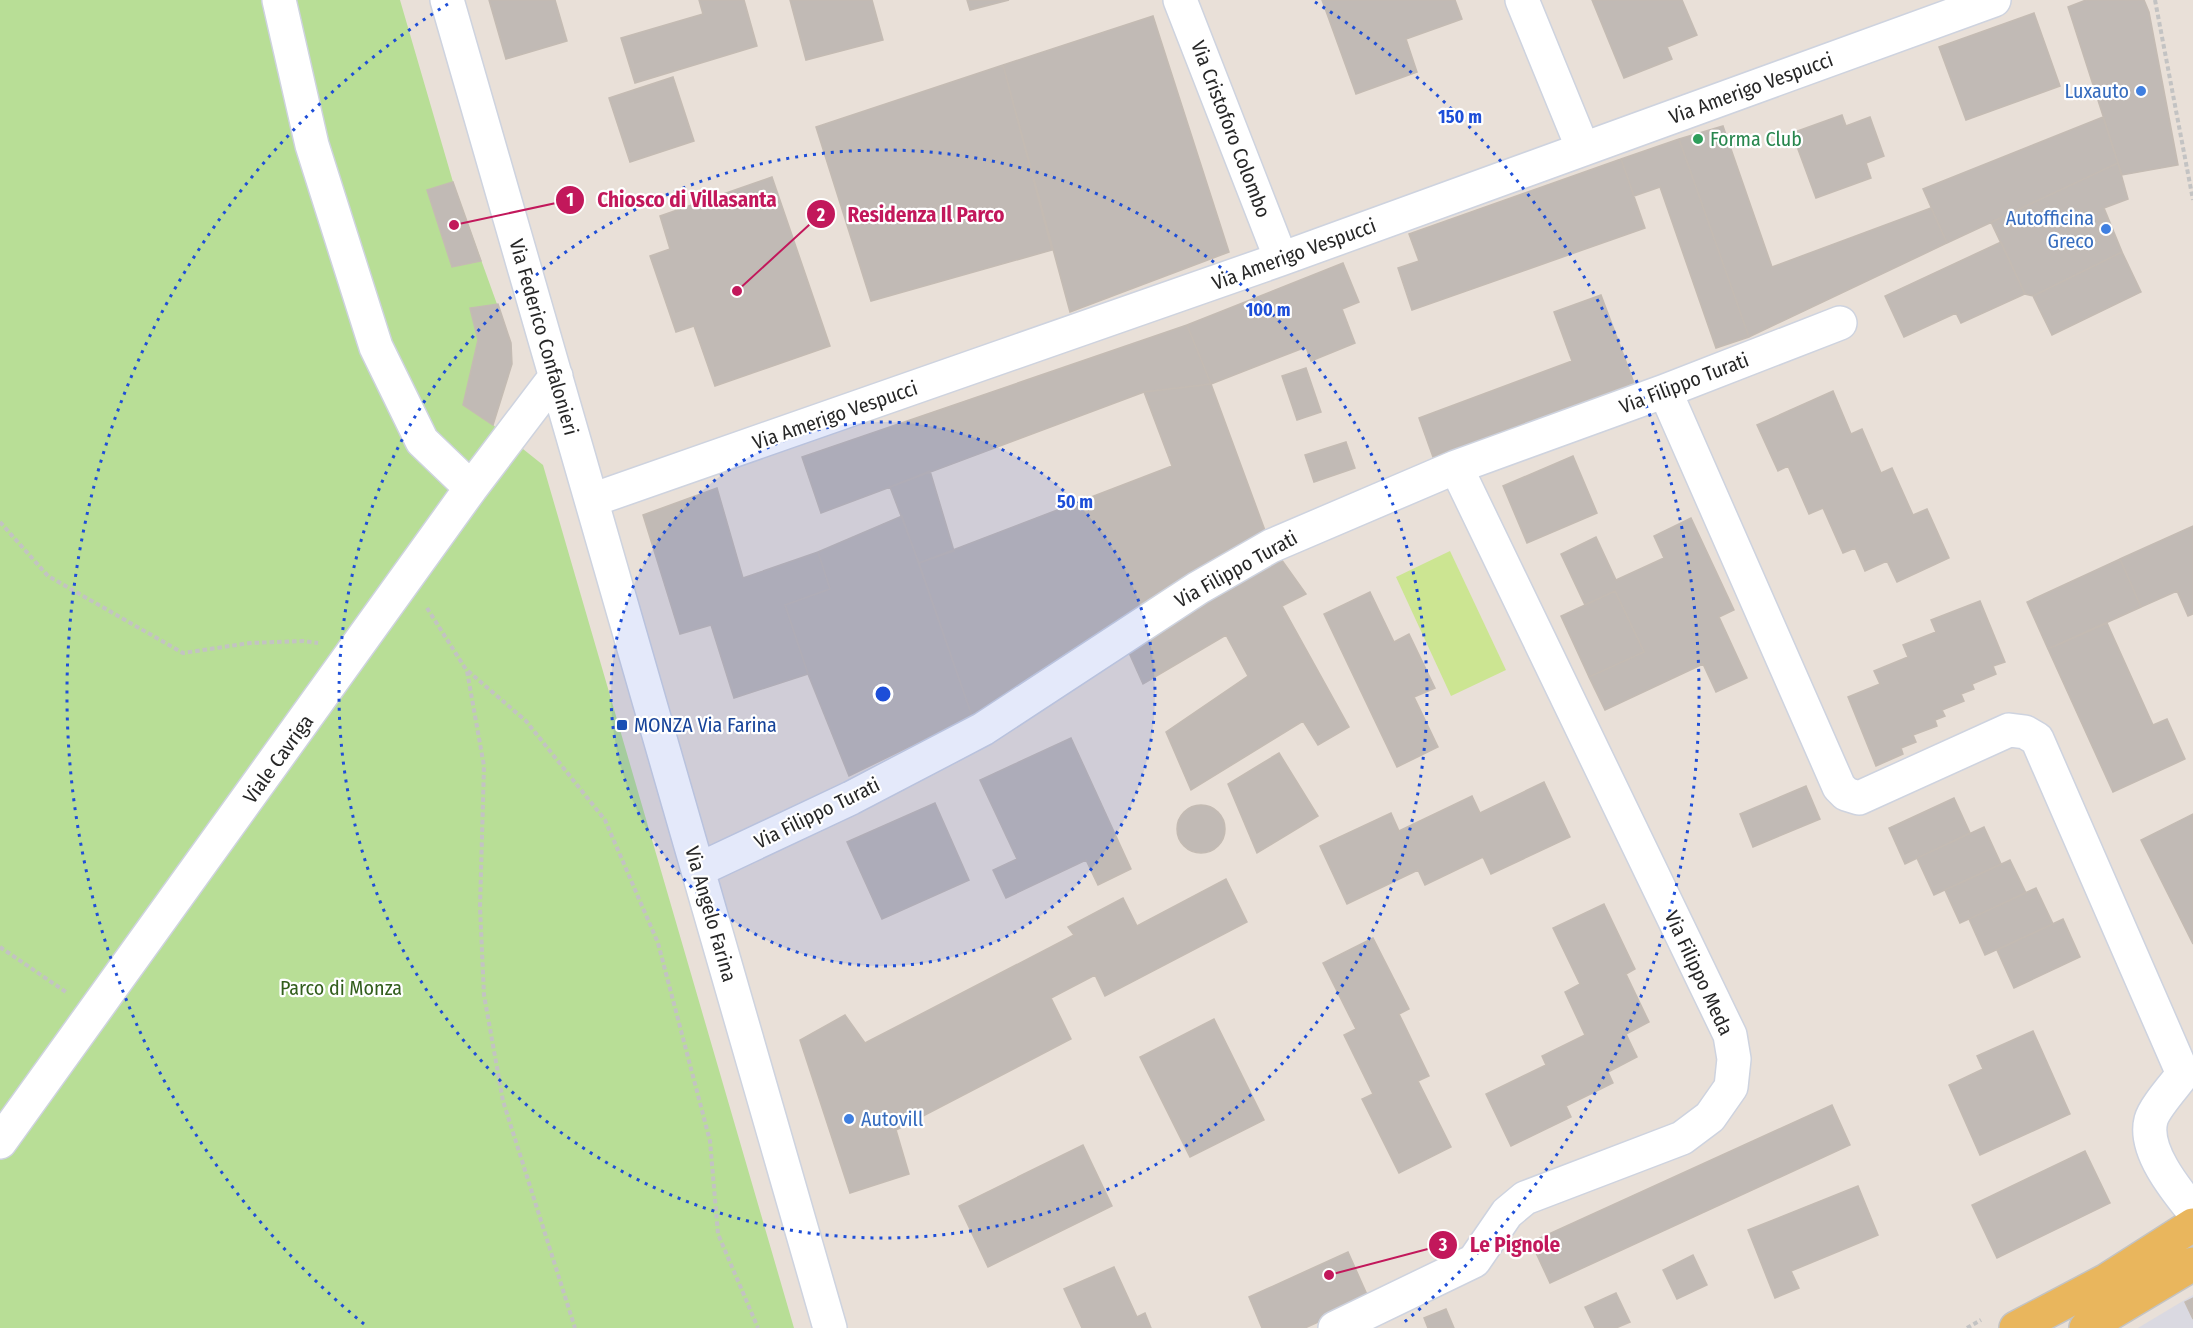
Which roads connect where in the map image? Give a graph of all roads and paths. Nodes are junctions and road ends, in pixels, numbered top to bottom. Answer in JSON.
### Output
{"nodes":[{"id":1,"x":279,"y":0,"type":"edge"},
{"id":2,"x":447,"y":0,"type":"edge"},
{"id":3,"x":1180,"y":0,"type":"edge"},
{"id":4,"x":1522,"y":0,"type":"edge"},
{"id":5,"x":1994,"y":0,"type":"edge"},
{"id":6,"x":2155,"y":0,"type":"edge"},
{"id":7,"x":1583,"y":149,"type":"junction"},
{"id":8,"x":2193,"y":200,"type":"edge"},
{"id":9,"x":1281,"y":259,"type":"junction"},
{"id":10,"x":1840,"y":322,"type":"dead end"},
{"id":11,"x":556,"y":376,"type":"junction"},
{"id":12,"x":1665,"y":391,"type":"junction"},
{"id":13,"x":1456,"y":467,"type":"junction"},
{"id":14,"x":471,"y":488,"type":"junction"},
{"id":15,"x":592,"y":500,"type":"junction"},
{"id":16,"x":0,"y":522,"type":"edge"},
{"id":17,"x":408,"y":577,"type":"junction"},
{"id":18,"x":351,"y":656,"type":"junction"},
{"id":19,"x":467,"y":671,"type":"junction"},
{"id":20,"x":698,"y":870,"type":"junction"},
{"id":21,"x":0,"y":947,"type":"edge"},
{"id":22,"x":94,"y":1012,"type":"junction"},
{"id":23,"x":0,"y":1142,"type":"edge"},
{"id":24,"x":2193,"y":1211,"type":"edge"},
{"id":25,"x":2193,"y":1225,"type":"edge"},
{"id":26,"x":2193,"y":1264,"type":"edge"},
{"id":27,"x":575,"y":1328,"type":"edge"},
{"id":28,"x":758,"y":1328,"type":"edge"},
{"id":29,"x":830,"y":1328,"type":"edge"},
{"id":30,"x":1335,"y":1328,"type":"edge"},
{"id":31,"x":2016,"y":1328,"type":"edge"},
{"id":32,"x":2086,"y":1328,"type":"edge"}],
"edges":[{"from":1,"to":14,"type":"street"},
{"from":2,"to":11,"type":"street","name":"Via Federico Confalonieri"},
{"from":3,"to":9,"type":"street","name":"Via Cristoforo Colombo"},
{"from":4,"to":7,"type":"street"},
{"from":5,"to":7,"type":"street","name":"Via Amerigo Vespucci"},
{"from":6,"to":8,"type":"path"},
{"from":7,"to":9,"type":"street","name":"Via Amerigo Vespucci"},
{"from":9,"to":15,"type":"street","name":"Via Amerigo Vespucci"},
{"from":10,"to":12,"type":"street","name":"Via Filippo Turati"},
{"from":11,"to":14,"type":"street","name":"Viale Cavriga"},
{"from":11,"to":15,"type":"street","name":"Via Federico Confalonieri"},
{"from":12,"to":13,"type":"street","name":"Via Filippo Turati"},
{"from":12,"to":24,"type":"street"},
{"from":13,"to":20,"type":"street","name":"Via Filippo Turati"},
{"from":13,"to":30,"type":"street","name":"Via Filippo Meda"},
{"from":14,"to":17,"type":"street","name":"Viale Cavriga"},
{"from":15,"to":20,"type":"street","name":"Via Angelo Farina"},
{"from":16,"to":18,"type":"path"},
{"from":17,"to":18,"type":"street","name":"Viale Cavriga"},
{"from":17,"to":19,"type":"path"},
{"from":18,"to":22,"type":"street","name":"Viale Cavriga"},
{"from":19,"to":27,"type":"path"},
{"from":19,"to":28,"type":"path"},
{"from":20,"to":29,"type":"street","name":"Via Angelo Farina"},
{"from":21,"to":22,"type":"path"},
{"from":22,"to":23,"type":"street","name":"Viale Cavriga"},
{"from":25,"to":31,"type":"main road"},
{"from":26,"to":32,"type":"main road"}]}
